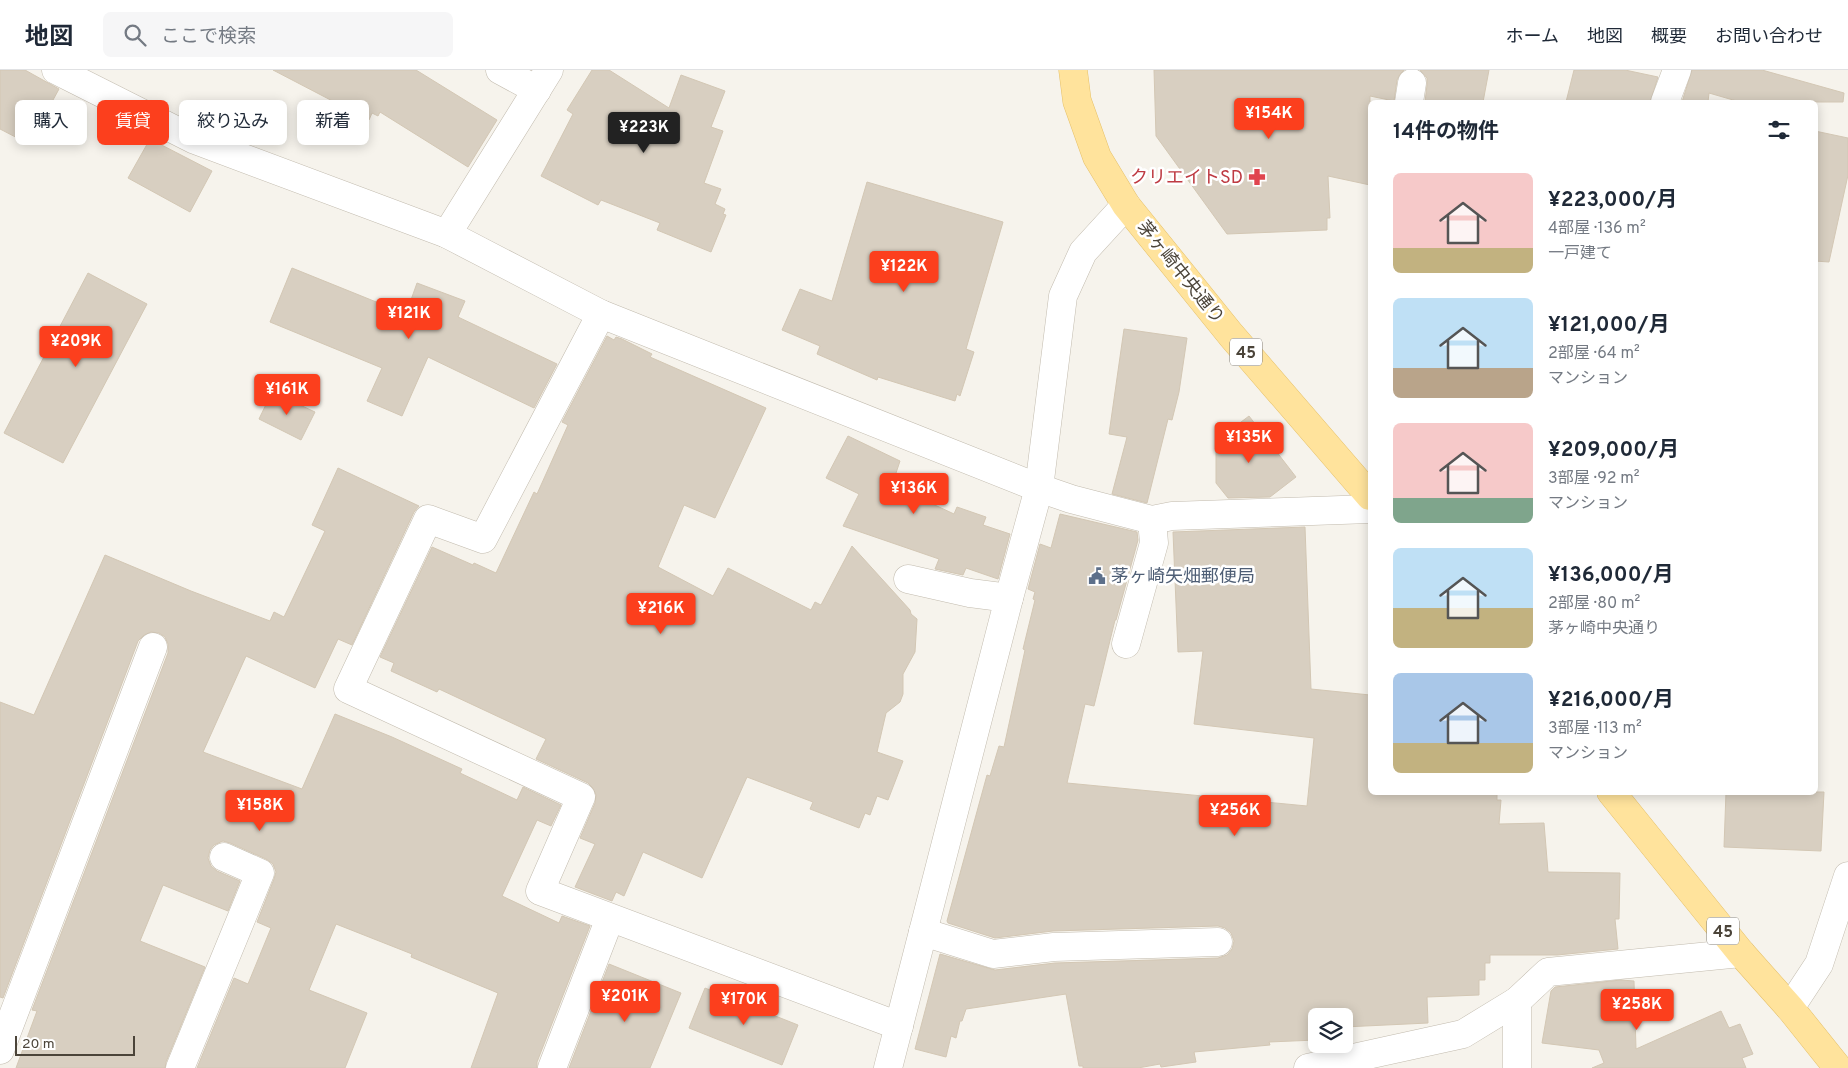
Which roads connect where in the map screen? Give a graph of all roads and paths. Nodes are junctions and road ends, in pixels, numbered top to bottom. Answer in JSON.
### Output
{"nodes":[{"id":1,"x":56,"y":70,"type":"edge"},
{"id":2,"x":500,"y":70,"type":"edge"},
{"id":3,"x":1073,"y":70,"type":"edge"},
{"id":4,"x":1676,"y":70,"type":"edge"},
{"id":5,"x":543,"y":80,"type":"edge"},
{"id":6,"x":1666,"y":100,"type":"edge"},
{"id":7,"x":1126,"y":205,"type":"junction"},
{"id":8,"x":448,"y":234,"type":"junction"},
{"id":9,"x":601,"y":314,"type":"junction"},
{"id":10,"x":1040,"y":488,"type":"junction"},
{"id":11,"x":1368,"y":494,"type":"edge"},
{"id":12,"x":1368,"y":509,"type":"edge"},
{"id":13,"x":1152,"y":520,"type":"junction"},
{"id":14,"x":908,"y":579,"type":"dead end"},
{"id":15,"x":1009,"y":598,"type":"junction"},
{"id":16,"x":1126,"y":644,"type":"dead end"},
{"id":17,"x":153,"y":647,"type":"dead end"},
{"id":18,"x":1613,"y":795,"type":"edge"},
{"id":19,"x":224,"y":857,"type":"dead end"},
{"id":20,"x":1848,"y":876,"type":"edge"},
{"id":21,"x":610,"y":918,"type":"junction"},
{"id":22,"x":923,"y":932,"type":"junction"},
{"id":23,"x":1218,"y":942,"type":"dead end"},
{"id":24,"x":1741,"y":953,"type":"junction"},
{"id":25,"x":1517,"y":1001,"type":"junction"},
{"id":26,"x":1790,"y":1008,"type":"junction"},
{"id":27,"x":899,"y":1026,"type":"junction"},
{"id":28,"x":0,"y":1050,"type":"edge"},
{"id":29,"x":180,"y":1068,"type":"edge"},
{"id":30,"x":552,"y":1068,"type":"edge"},
{"id":31,"x":888,"y":1068,"type":"edge"},
{"id":32,"x":1308,"y":1068,"type":"edge"},
{"id":33,"x":1518,"y":1068,"type":"edge"},
{"id":34,"x":1838,"y":1068,"type":"edge"}],
"edges":[{"from":1,"to":8,"type":"street"},
{"from":2,"to":5,"type":"street"},
{"from":3,"to":7,"type":"main road","name":"茅ヶ崎中央通り","number":"45"},
{"from":4,"to":6,"type":"street"},
{"from":5,"to":8,"type":"street"},
{"from":7,"to":10,"type":"street"},
{"from":7,"to":11,"type":"main road","name":"茅ヶ崎中央通り","number":"45"},
{"from":8,"to":9,"type":"street"},
{"from":9,"to":10,"type":"street"},
{"from":9,"to":21,"type":"street"},
{"from":10,"to":13,"type":"street"},
{"from":10,"to":15,"type":"street"},
{"from":12,"to":13,"type":"street"},
{"from":13,"to":16,"type":"street"},
{"from":14,"to":15,"type":"street"},
{"from":15,"to":22,"type":"street"},
{"from":17,"to":28,"type":"street"},
{"from":18,"to":24,"type":"main road","number":"45"},
{"from":19,"to":29,"type":"street"},
{"from":20,"to":26,"type":"street"},
{"from":21,"to":27,"type":"street"},
{"from":21,"to":30,"type":"street"},
{"from":22,"to":23,"type":"street"},
{"from":22,"to":27,"type":"street"},
{"from":24,"to":25,"type":"street"},
{"from":24,"to":26,"type":"main road","number":"45"},
{"from":25,"to":32,"type":"street"},
{"from":25,"to":33,"type":"street"},
{"from":26,"to":34,"type":"main road","number":"45"},
{"from":27,"to":31,"type":"street"}]}
